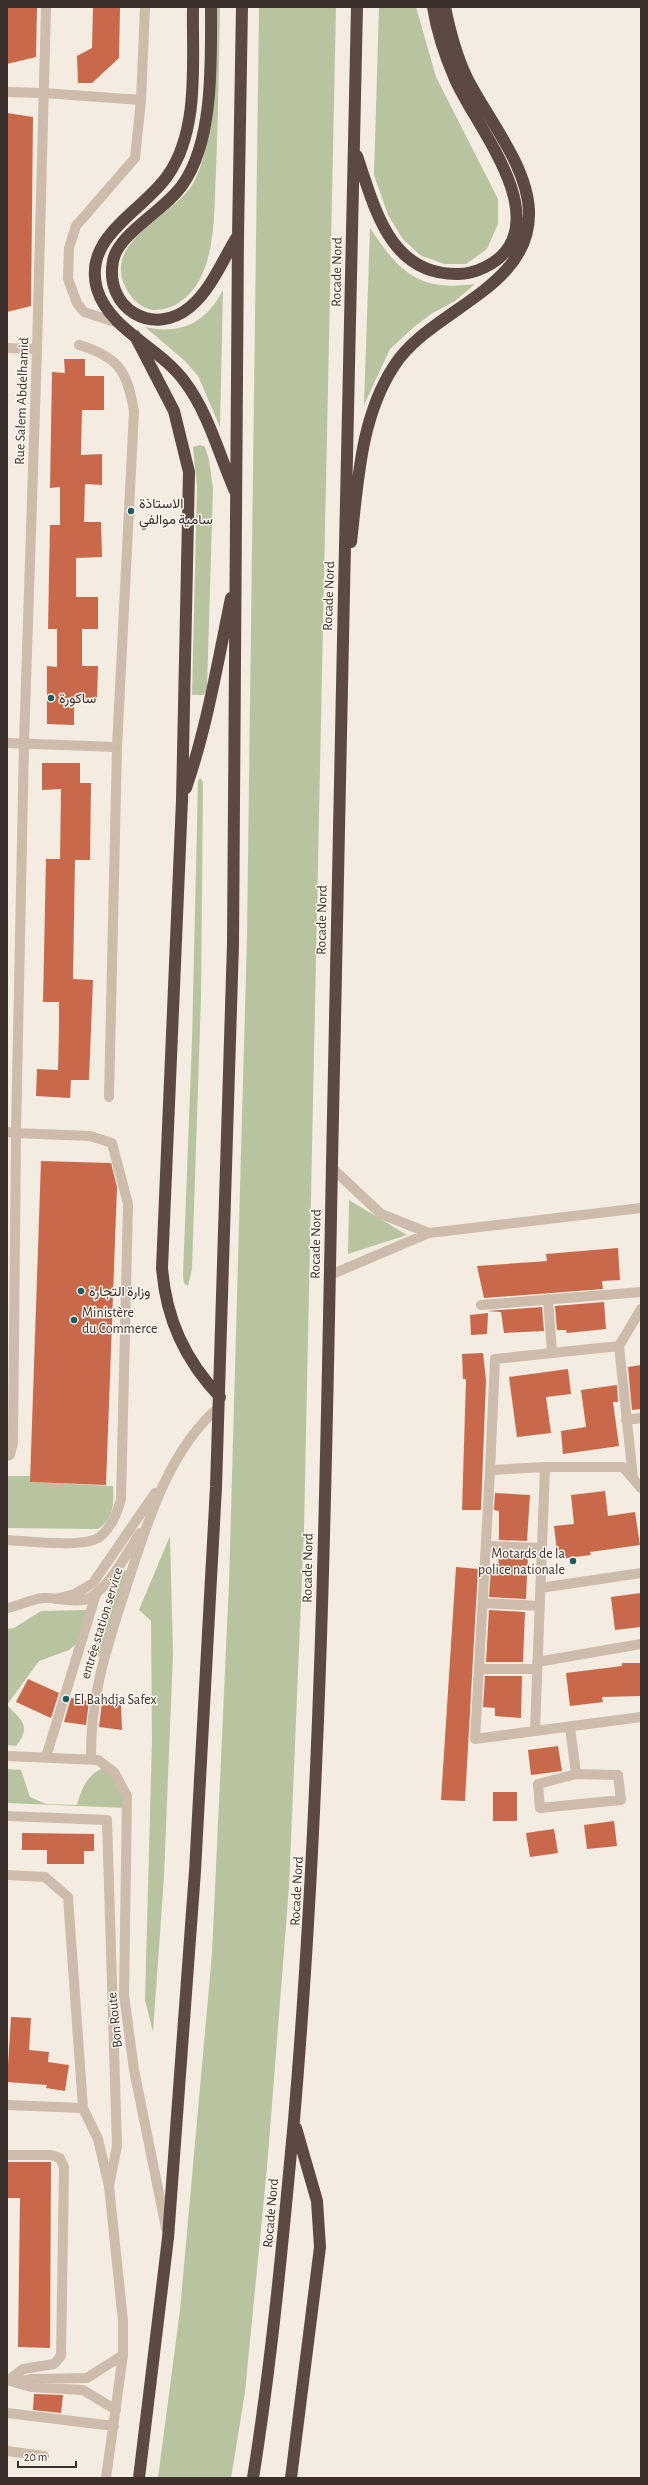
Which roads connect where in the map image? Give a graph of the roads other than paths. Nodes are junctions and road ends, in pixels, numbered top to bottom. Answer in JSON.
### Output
{"nodes":[{"id":1,"x":46,"y":7,"type":"edge"},
{"id":2,"x":145,"y":7,"type":"edge"},
{"id":3,"x":193,"y":7,"type":"edge"},
{"id":4,"x":211,"y":7,"type":"edge"},
{"id":5,"x":242,"y":7,"type":"edge"},
{"id":6,"x":357,"y":7,"type":"edge"},
{"id":7,"x":433,"y":7,"type":"edge"},
{"id":8,"x":445,"y":7,"type":"edge"},
{"id":9,"x":7,"y":92,"type":"edge"},
{"id":10,"x":44,"y":93,"type":"junction"},
{"id":11,"x":141,"y":100,"type":"junction"},
{"id":12,"x":354,"y":150,"type":"junction"},
{"id":13,"x":238,"y":236,"type":"junction"},
{"id":14,"x":118,"y":323,"type":"junction"},
{"id":15,"x":135,"y":336,"type":"junction"},
{"id":16,"x":79,"y":345,"type":"dead end"},
{"id":17,"x":7,"y":348,"type":"edge"},
{"id":18,"x":37,"y":349,"type":"junction"},
{"id":19,"x":237,"y":496,"type":"junction"},
{"id":20,"x":237,"y":573,"type":"junction"},
{"id":21,"x":342,"y":625,"type":"junction"},
{"id":22,"x":7,"y":743,"type":"edge"},
{"id":23,"x":24,"y":743,"type":"junction"},
{"id":24,"x":117,"y":748,"type":"junction"},
{"id":25,"x":182,"y":800,"type":"junction"},
{"id":26,"x":109,"y":1097,"type":"dead end"},
{"id":27,"x":12,"y":1132,"type":"edge"},
{"id":28,"x":332,"y":1168,"type":"junction"},
{"id":29,"x":641,"y":1208,"type":"edge"},
{"id":30,"x":429,"y":1233,"type":"junction"},
{"id":31,"x":330,"y":1275,"type":"junction"},
{"id":32,"x":11,"y":1276,"type":"edge"},
{"id":33,"x":641,"y":1292,"type":"edge"},
{"id":34,"x":548,"y":1299,"type":"junction"},
{"id":35,"x":481,"y":1305,"type":"dead end"},
{"id":36,"x":641,"y":1309,"type":"edge"},
{"id":37,"x":619,"y":1346,"type":"junction"},
{"id":38,"x":552,"y":1352,"type":"junction"},
{"id":39,"x":220,"y":1402,"type":"junction"},
{"id":40,"x":641,"y":1418,"type":"edge"},
{"id":41,"x":626,"y":1420,"type":"junction"},
{"id":42,"x":7,"y":1456,"type":"edge"},
{"id":43,"x":174,"y":1465,"type":"junction"},
{"id":44,"x":545,"y":1467,"type":"junction"},
{"id":45,"x":490,"y":1470,"type":"junction"},
{"id":46,"x":633,"y":1478,"type":"junction"},
{"id":47,"x":641,"y":1488,"type":"edge"},
{"id":48,"x":148,"y":1521,"type":"junction"},
{"id":49,"x":7,"y":1540,"type":"edge"},
{"id":50,"x":486,"y":1546,"type":"junction"},
{"id":51,"x":542,"y":1548,"type":"junction"},
{"id":52,"x":641,"y":1573,"type":"edge"},
{"id":53,"x":540,"y":1588,"type":"junction"},
{"id":54,"x":96,"y":1594,"type":"junction"},
{"id":55,"x":55,"y":1599,"type":"junction"},
{"id":56,"x":483,"y":1603,"type":"junction"},
{"id":57,"x":539,"y":1606,"type":"junction"},
{"id":58,"x":7,"y":1608,"type":"edge"},
{"id":59,"x":641,"y":1644,"type":"edge"},
{"id":60,"x":537,"y":1666,"type":"junction"},
{"id":61,"x":479,"y":1669,"type":"junction"},
{"id":62,"x":641,"y":1717,"type":"edge"},
{"id":63,"x":570,"y":1727,"type":"junction"},
{"id":64,"x":535,"y":1731,"type":"junction"},
{"id":65,"x":7,"y":1756,"type":"edge"},
{"id":66,"x":46,"y":1757,"type":"junction"},
{"id":67,"x":91,"y":1759,"type":"junction"},
{"id":68,"x":576,"y":1774,"type":"junction"},
{"id":69,"x":7,"y":1816,"type":"edge"},
{"id":70,"x":7,"y":1874,"type":"edge"},
{"id":71,"x":7,"y":2105,"type":"edge"},
{"id":72,"x":83,"y":2108,"type":"junction"},
{"id":73,"x":294,"y":2121,"type":"junction"},
{"id":74,"x":7,"y":2155,"type":"edge"},
{"id":75,"x":109,"y":2186,"type":"junction"},
{"id":76,"x":168,"y":2238,"type":"junction"},
{"id":77,"x":123,"y":2355,"type":"junction"},
{"id":78,"x":11,"y":2381,"type":"edge"},
{"id":79,"x":116,"y":2410,"type":"junction"},
{"id":80,"x":7,"y":2413,"type":"edge"},
{"id":81,"x":114,"y":2426,"type":"junction"},
{"id":82,"x":7,"y":2452,"type":"edge"},
{"id":83,"x":44,"y":2456,"type":"dead end"},
{"id":84,"x":106,"y":2478,"type":"edge"},
{"id":85,"x":139,"y":2478,"type":"edge"},
{"id":86,"x":253,"y":2478,"type":"edge"},
{"id":87,"x":291,"y":2478,"type":"edge"}],
"edges":[{"from":1,"to":10,"type":"street","name":"Rue Salem Abdelhamid"},
{"from":2,"to":11,"type":"street"},
{"from":3,"to":14,"type":"highway"},
{"from":4,"to":13,"type":"highway"},
{"from":5,"to":13,"type":"highway"},
{"from":6,"to":12,"type":"highway","name":"Rocade Nord"},
{"from":7,"to":12,"type":"highway"},
{"from":8,"to":21,"type":"highway"},
{"from":9,"to":10,"type":"street"},
{"from":10,"to":11,"type":"street"},
{"from":10,"to":18,"type":"street","name":"Rue Salem Abdelhamid"},
{"from":11,"to":14,"type":"street"},
{"from":12,"to":21,"type":"highway","name":"Rocade Nord"},
{"from":13,"to":19,"type":"highway"},
{"from":14,"to":15,"type":"highway"},
{"from":15,"to":19,"type":"highway"},
{"from":15,"to":25,"type":"highway"},
{"from":16,"to":24,"type":"street"},
{"from":17,"to":18,"type":"street"},
{"from":18,"to":23,"type":"street","name":"Rue Salem Abdelhamid"},
{"from":19,"to":20,"type":"highway"},
{"from":20,"to":25,"type":"highway"},
{"from":20,"to":39,"type":"highway"},
{"from":21,"to":28,"type":"highway","name":"Rocade Nord"},
{"from":22,"to":23,"type":"street"},
{"from":23,"to":24,"type":"street"},
{"from":23,"to":27,"type":"street","name":"Rue Salem Abdelhamid"},
{"from":24,"to":26,"type":"street"},
{"from":25,"to":39,"type":"highway"},
{"from":27,"to":32,"type":"street","name":"Rue Salem Abdelhamid"},
{"from":27,"to":49,"type":"street"},
{"from":28,"to":30,"type":"street"},
{"from":28,"to":31,"type":"highway","name":"Rocade Nord"},
{"from":29,"to":30,"type":"street"},
{"from":30,"to":31,"type":"street"},
{"from":31,"to":73,"type":"highway","name":"Rocade Nord"},
{"from":32,"to":42,"type":"street","name":"Rue Salem Abdelhamid"},
{"from":33,"to":34,"type":"street"},
{"from":34,"to":35,"type":"street"},
{"from":34,"to":38,"type":"street"},
{"from":36,"to":37,"type":"street"},
{"from":37,"to":38,"type":"street"},
{"from":37,"to":41,"type":"street"},
{"from":38,"to":45,"type":"street"},
{"from":39,"to":43,"type":"street","name":"entrée station service"},
{"from":39,"to":76,"type":"highway"},
{"from":40,"to":41,"type":"street"},
{"from":41,"to":46,"type":"street"},
{"from":43,"to":48,"type":"street","name":"entrée station service"},
{"from":43,"to":55,"type":"street"},
{"from":44,"to":45,"type":"street"},
{"from":44,"to":46,"type":"street"},
{"from":44,"to":51,"type":"street"},
{"from":45,"to":50,"type":"street"},
{"from":46,"to":47,"type":"street"},
{"from":48,"to":54,"type":"street","name":"entrée station service"},
{"from":48,"to":67,"type":"street","name":"entrée station service"},
{"from":50,"to":51,"type":"street"},
{"from":50,"to":56,"type":"street"},
{"from":51,"to":53,"type":"street"},
{"from":52,"to":53,"type":"street"},
{"from":53,"to":57,"type":"street"},
{"from":54,"to":55,"type":"street","name":"entrée station service"},
{"from":54,"to":66,"type":"street"},
{"from":55,"to":58,"type":"street","name":"entrée station service"},
{"from":56,"to":57,"type":"street"},
{"from":56,"to":61,"type":"street"},
{"from":57,"to":60,"type":"street"},
{"from":59,"to":60,"type":"street"},
{"from":60,"to":61,"type":"street"},
{"from":60,"to":64,"type":"street"},
{"from":61,"to":64,"type":"street"},
{"from":62,"to":63,"type":"street"},
{"from":63,"to":64,"type":"street"},
{"from":63,"to":68,"type":"street"},
{"from":65,"to":66,"type":"street"},
{"from":66,"to":67,"type":"street"},
{"from":67,"to":76,"type":"street","name":"Bon Route"},
{"from":68,"to":68,"type":"street"},
{"from":69,"to":75,"type":"street"},
{"from":70,"to":72,"type":"street"},
{"from":71,"to":72,"type":"street"},
{"from":72,"to":75,"type":"street"},
{"from":73,"to":86,"type":"highway","name":"Rocade Nord"},
{"from":73,"to":87,"type":"highway"},
{"from":74,"to":78,"type":"street"},
{"from":75,"to":77,"type":"street"},
{"from":76,"to":85,"type":"highway"},
{"from":77,"to":78,"type":"street"},
{"from":77,"to":79,"type":"street"},
{"from":78,"to":79,"type":"street"},
{"from":79,"to":81,"type":"street"},
{"from":80,"to":81,"type":"street"},
{"from":81,"to":84,"type":"street"},
{"from":82,"to":83,"type":"street"}]}
